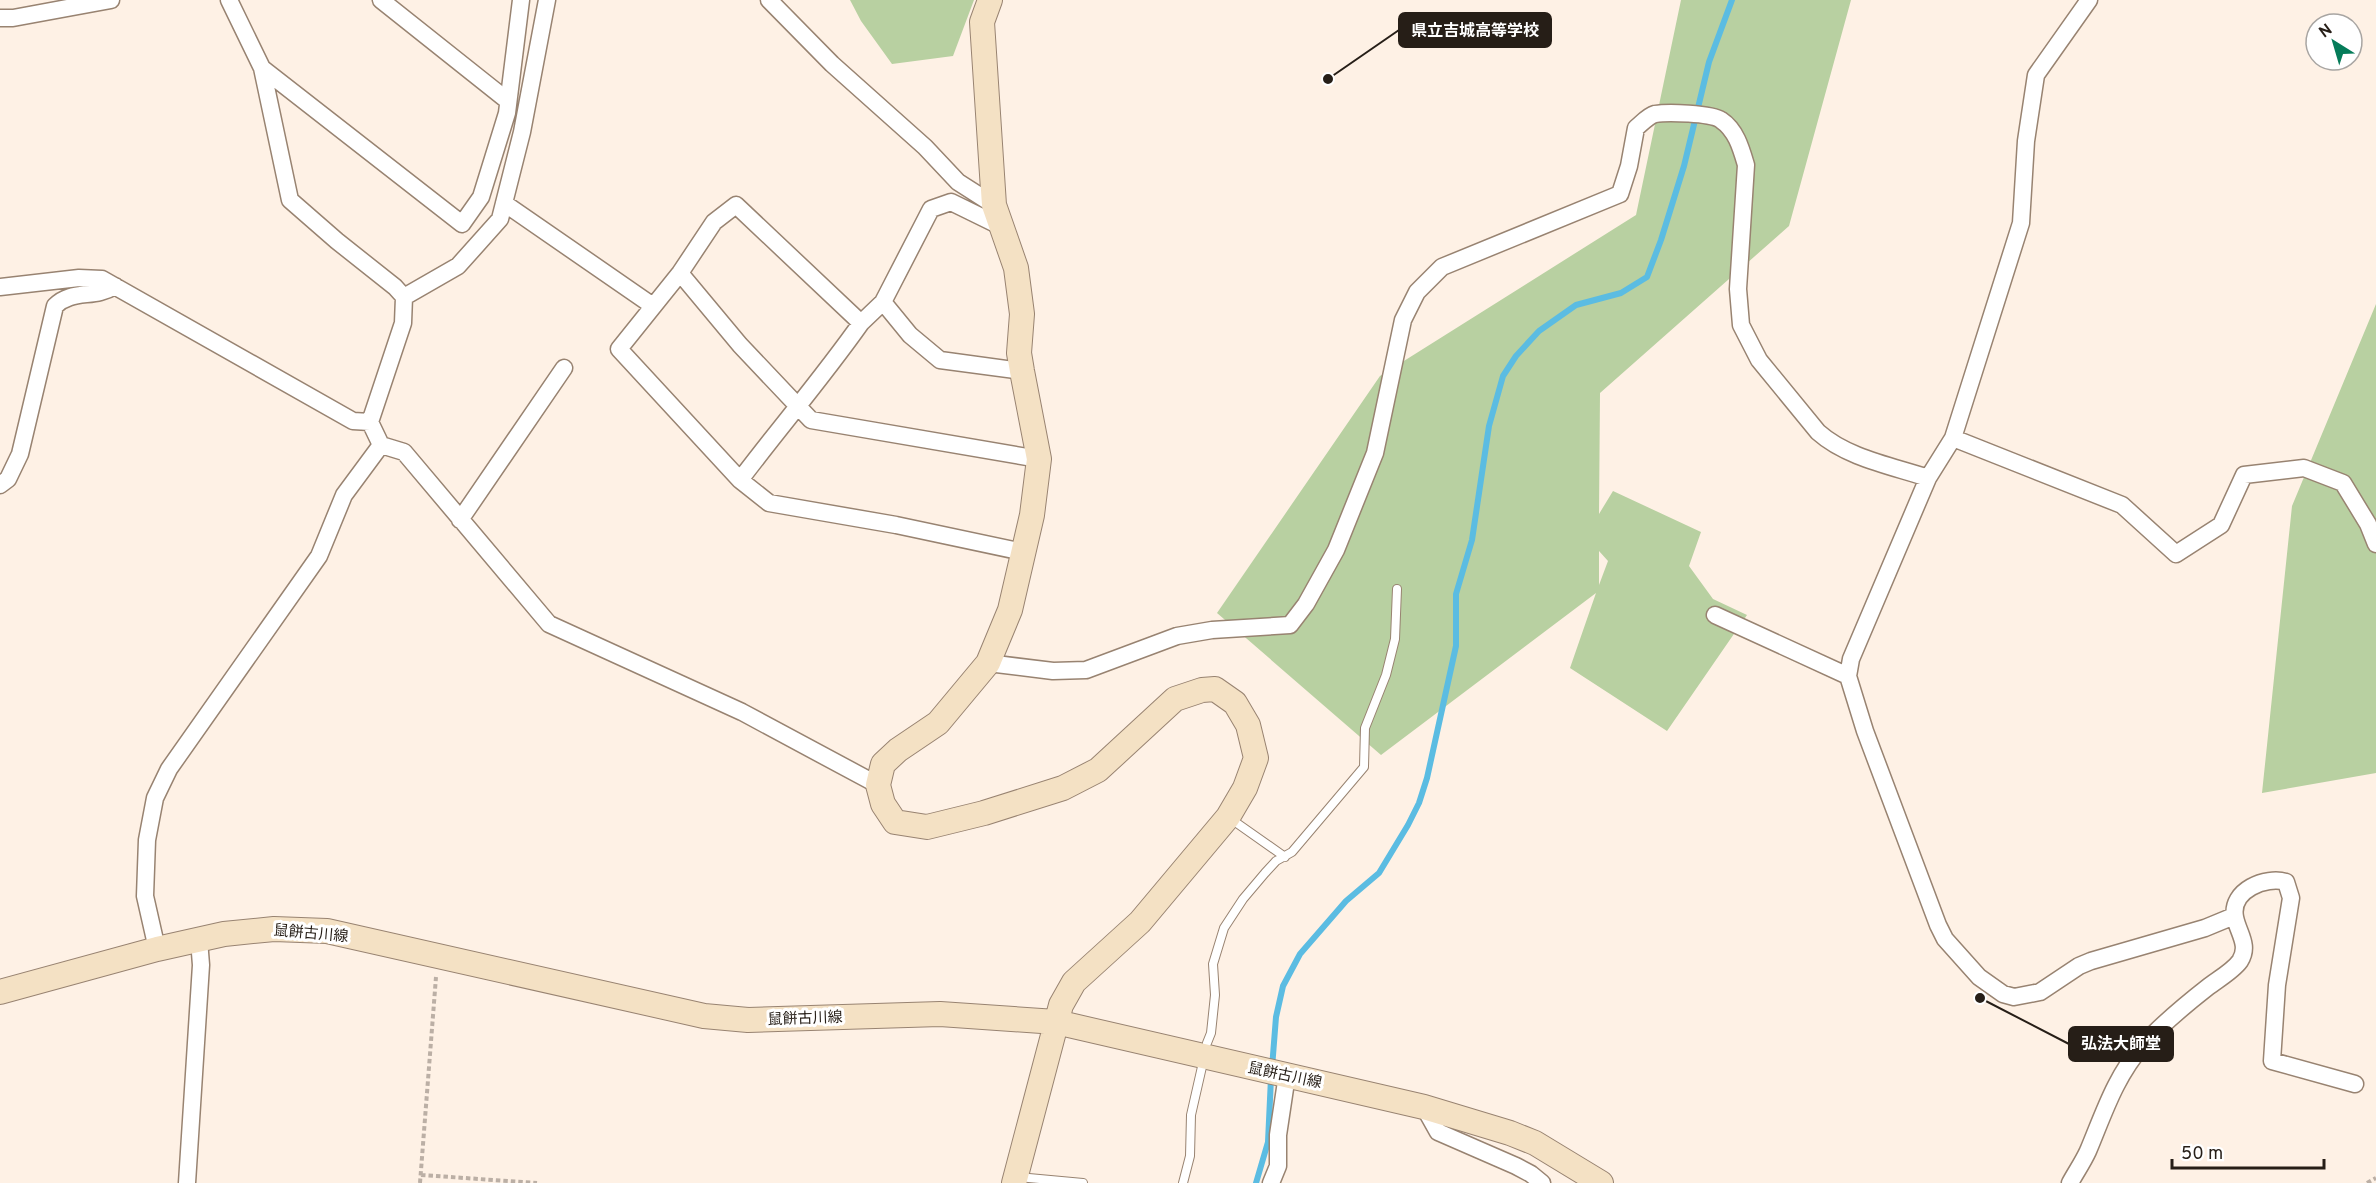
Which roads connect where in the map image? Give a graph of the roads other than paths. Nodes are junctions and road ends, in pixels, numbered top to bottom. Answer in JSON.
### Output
{"nodes":[{"id":1,"x":111,"y":0,"type":"edge"},
{"id":2,"x":229,"y":0,"type":"edge"},
{"id":3,"x":381,"y":0,"type":"edge"},
{"id":4,"x":521,"y":0,"type":"edge"},
{"id":5,"x":548,"y":0,"type":"edge"},
{"id":6,"x":769,"y":0,"type":"edge"},
{"id":7,"x":990,"y":0,"type":"edge"},
{"id":8,"x":2089,"y":0,"type":"edge"},
{"id":9,"x":0,"y":18,"type":"edge"},
{"id":10,"x":262,"y":68,"type":"junction"},
{"id":11,"x":508,"y":101,"type":"dead end"},
{"id":12,"x":504,"y":202,"type":"junction"},
{"id":13,"x":998,"y":216,"type":"junction"},
{"id":14,"x":680,"y":273,"type":"junction"},
{"id":15,"x":115,"y":286,"type":"junction"},
{"id":16,"x":0,"y":287,"type":"edge"},
{"id":17,"x":404,"y":297,"type":"junction"},
{"id":18,"x":884,"y":302,"type":"junction"},
{"id":19,"x":653,"y":306,"type":"junction"},
{"id":20,"x":861,"y":323,"type":"junction"},
{"id":21,"x":564,"y":368,"type":"dead end"},
{"id":22,"x":1022,"y":370,"type":"junction"},
{"id":23,"x":797,"y":406,"type":"junction"},
{"id":24,"x":370,"y":422,"type":"junction"},
{"id":25,"x":1953,"y":438,"type":"junction"},
{"id":26,"x":381,"y":445,"type":"junction"},
{"id":27,"x":1039,"y":459,"type":"junction"},
{"id":28,"x":1928,"y":478,"type":"junction"},
{"id":29,"x":740,"y":480,"type":"junction"},
{"id":30,"x":0,"y":485,"type":"edge"},
{"id":31,"x":460,"y":520,"type":"junction"},
{"id":32,"x":2376,"y":544,"type":"edge"},
{"id":33,"x":1023,"y":552,"type":"junction"},
{"id":34,"x":1397,"y":589,"type":"dead end"},
{"id":35,"x":1715,"y":615,"type":"dead end"},
{"id":36,"x":988,"y":663,"type":"junction"},
{"id":37,"x":1848,"y":676,"type":"junction"},
{"id":38,"x":878,"y":785,"type":"junction"},
{"id":39,"x":1228,"y":817,"type":"junction"},
{"id":40,"x":1286,"y":857,"type":"junction"},
{"id":41,"x":2234,"y":916,"type":"junction"},
{"id":42,"x":199,"y":940,"type":"junction"},
{"id":43,"x":157,"y":949,"type":"junction"},
{"id":44,"x":0,"y":992,"type":"edge"},
{"id":45,"x":1056,"y":1022,"type":"junction"},
{"id":46,"x":1206,"y":1050,"type":"junction"},
{"id":47,"x":1286,"y":1074,"type":"junction"},
{"id":48,"x":2355,"y":1084,"type":"dead end"},
{"id":49,"x":1424,"y":1107,"type":"junction"},
{"id":50,"x":1014,"y":1180,"type":"edge"},
{"id":51,"x":187,"y":1183,"type":"edge"},
{"id":52,"x":1083,"y":1183,"type":"edge"},
{"id":53,"x":1183,"y":1183,"type":"edge"},
{"id":54,"x":1271,"y":1183,"type":"edge"},
{"id":55,"x":1542,"y":1183,"type":"edge"},
{"id":56,"x":1601,"y":1183,"type":"edge"},
{"id":57,"x":2070,"y":1183,"type":"edge"}],
"edges":[{"from":1,"to":9,"type":"street"},
{"from":2,"to":10,"type":"street"},
{"from":3,"to":11,"type":"street"},
{"from":4,"to":10,"type":"street"},
{"from":5,"to":12,"type":"street"},
{"from":6,"to":13,"type":"street"},
{"from":7,"to":13,"type":"street"},
{"from":8,"to":25,"type":"street"},
{"from":10,"to":17,"type":"street"},
{"from":12,"to":17,"type":"street"},
{"from":12,"to":19,"type":"street"},
{"from":13,"to":18,"type":"street"},
{"from":13,"to":22,"type":"street"},
{"from":14,"to":19,"type":"street"},
{"from":14,"to":20,"type":"street"},
{"from":14,"to":23,"type":"street"},
{"from":15,"to":16,"type":"street"},
{"from":15,"to":24,"type":"street"},
{"from":15,"to":30,"type":"street"},
{"from":17,"to":24,"type":"street"},
{"from":18,"to":20,"type":"street"},
{"from":18,"to":22,"type":"street"},
{"from":19,"to":29,"type":"street"},
{"from":20,"to":23,"type":"street"},
{"from":21,"to":31,"type":"street"},
{"from":22,"to":27,"type":"street"},
{"from":23,"to":27,"type":"street"},
{"from":23,"to":29,"type":"street"},
{"from":24,"to":26,"type":"street"},
{"from":25,"to":28,"type":"street"},
{"from":25,"to":32,"type":"street"},
{"from":26,"to":31,"type":"street"},
{"from":26,"to":43,"type":"street"},
{"from":27,"to":33,"type":"street"},
{"from":28,"to":36,"type":"street"},
{"from":28,"to":37,"type":"street"},
{"from":29,"to":33,"type":"street"},
{"from":31,"to":38,"type":"street"},
{"from":33,"to":36,"type":"street"},
{"from":34,"to":40,"type":"lane"},
{"from":35,"to":37,"type":"street"},
{"from":36,"to":38,"type":"street"},
{"from":37,"to":41,"type":"street"},
{"from":38,"to":39,"type":"street"},
{"from":39,"to":40,"type":"lane"},
{"from":39,"to":45,"type":"street"},
{"from":40,"to":46,"type":"lane"},
{"from":41,"to":48,"type":"street"},
{"from":41,"to":57,"type":"street"},
{"from":42,"to":43,"type":"street","name":"鼠餅古川線"},
{"from":42,"to":45,"type":"street","name":"鼠餅古川線"},
{"from":42,"to":51,"type":"street"},
{"from":43,"to":44,"type":"street","name":"鼠餅古川線"},
{"from":45,"to":46,"type":"street","name":"鼠餅古川線"},
{"from":45,"to":50,"type":"street"},
{"from":46,"to":47,"type":"street","name":"鼠餅古川線"},
{"from":46,"to":53,"type":"lane"},
{"from":47,"to":49,"type":"street","name":"鼠餅古川線"},
{"from":47,"to":54,"type":"street"},
{"from":49,"to":55,"type":"street"},
{"from":49,"to":56,"type":"street","name":"鼠餅古川線"},
{"from":50,"to":52,"type":"lane"}]}
